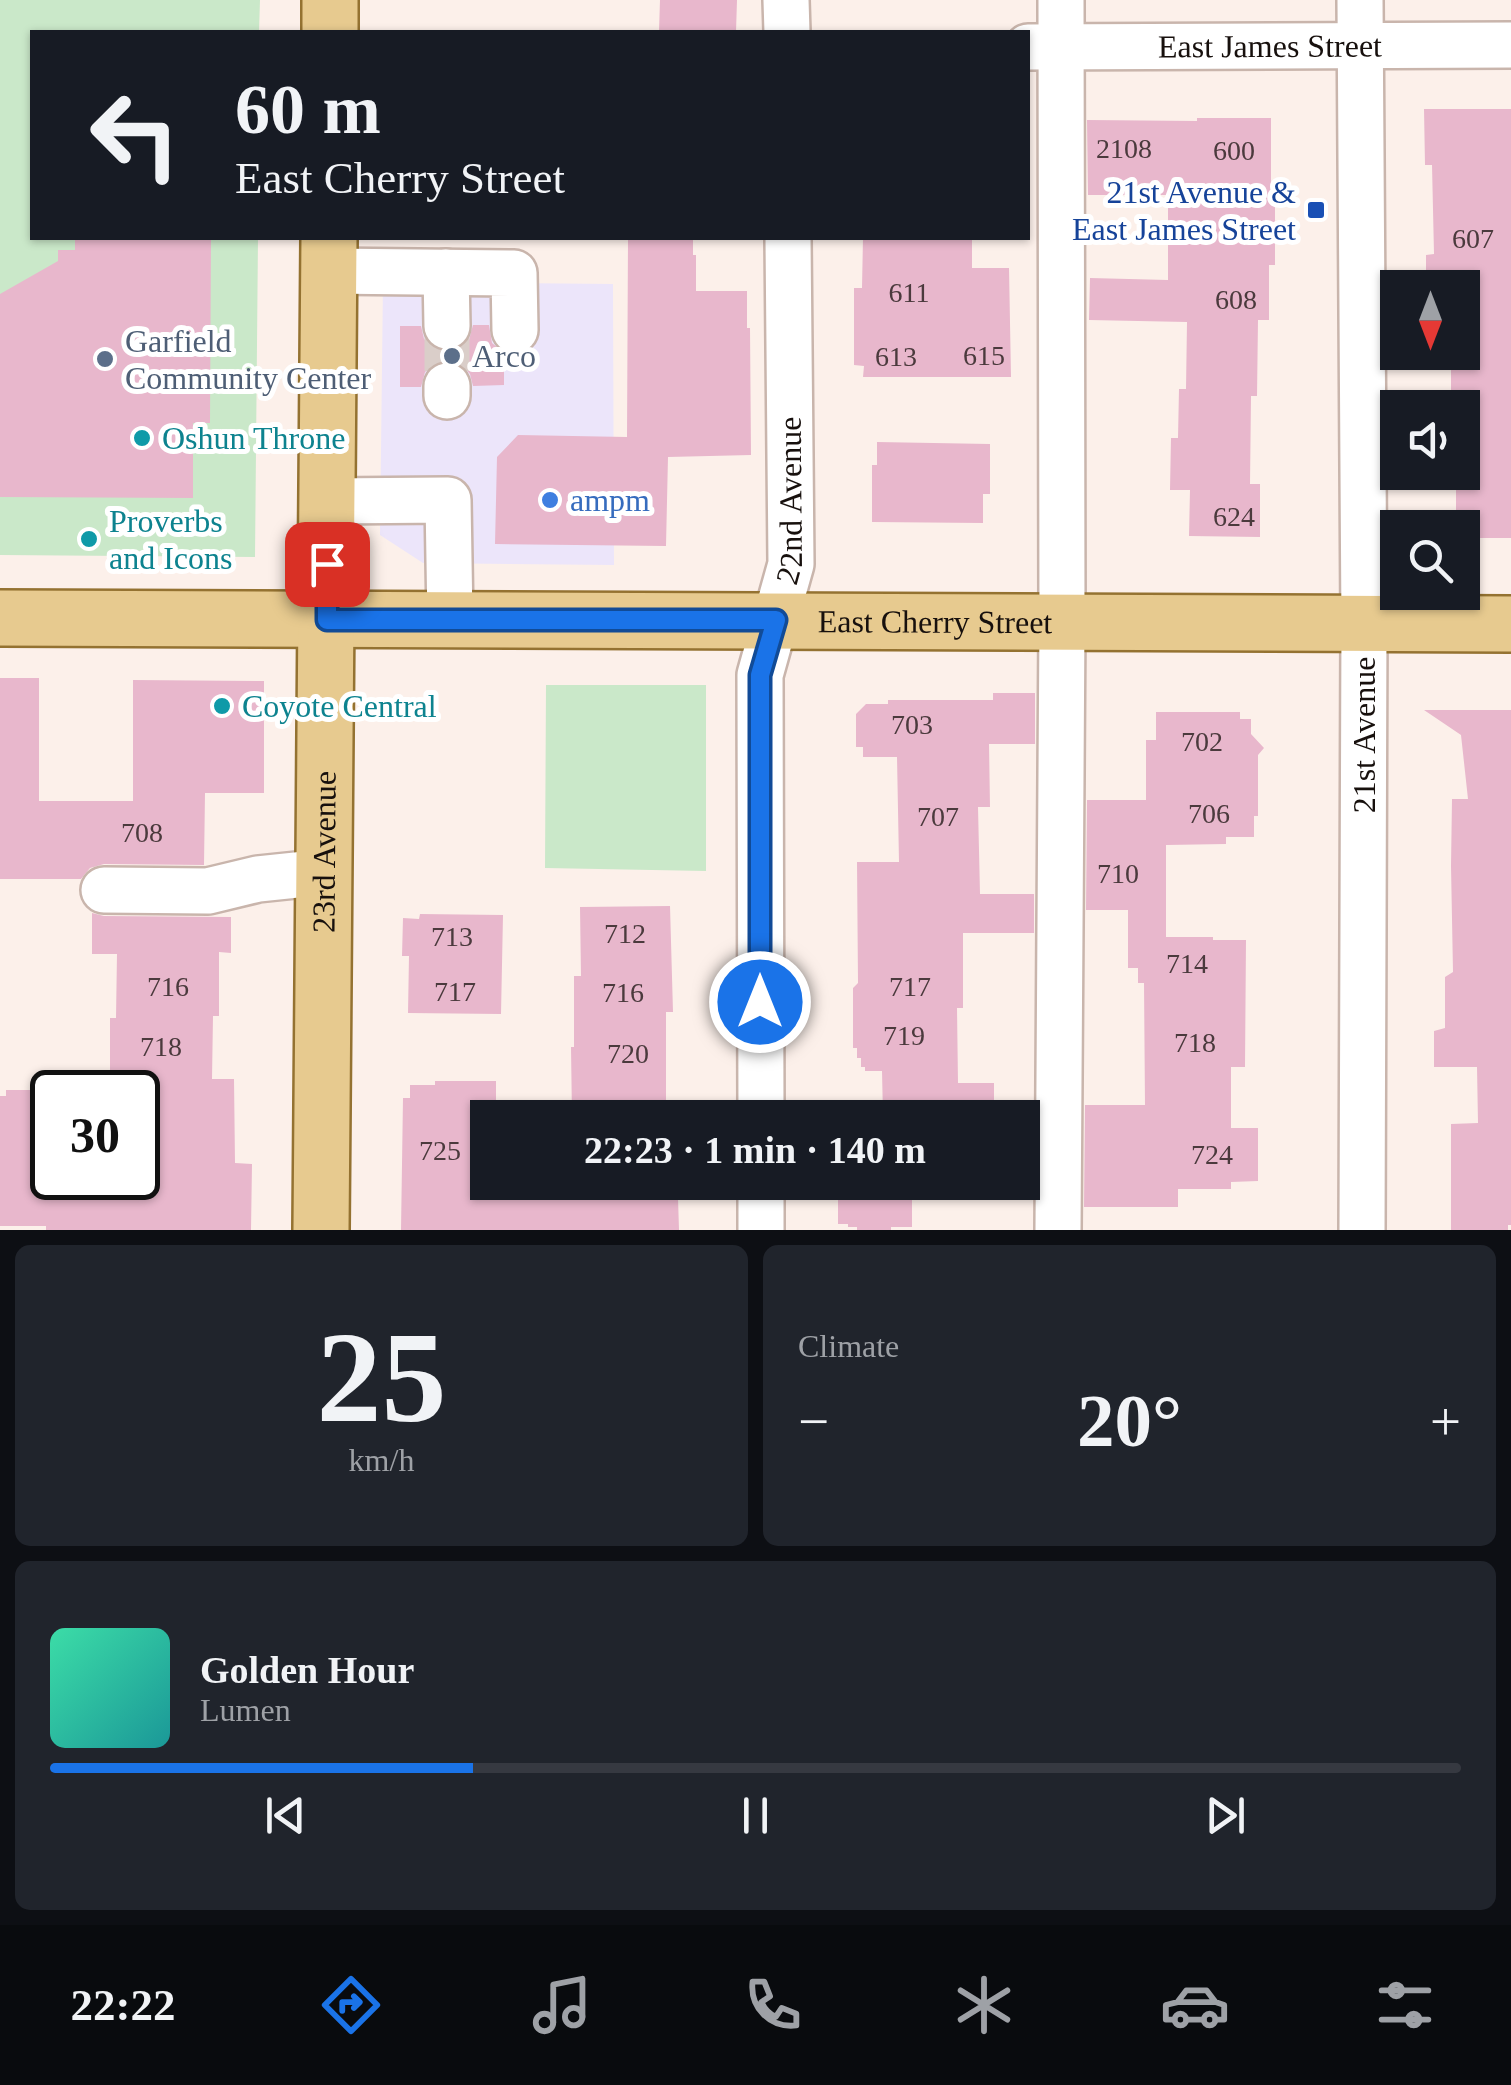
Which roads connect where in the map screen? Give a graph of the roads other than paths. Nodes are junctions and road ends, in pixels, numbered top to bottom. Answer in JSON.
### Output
{"nodes":[{"id":1,"x":330,"y":0,"type":"edge"},
{"id":2,"x":786,"y":0,"type":"edge"},
{"id":3,"x":1061,"y":0,"type":"edge"},
{"id":4,"x":1360,"y":0,"type":"edge"},
{"id":5,"x":330,"y":30,"type":"edge"},
{"id":6,"x":787,"y":30,"type":"edge"},
{"id":7,"x":1359,"y":45,"type":"junction"},
{"id":8,"x":1511,"y":45,"type":"edge"},
{"id":9,"x":1044,"y":47,"type":"edge"},
{"id":10,"x":788,"y":240,"type":"edge"},
{"id":11,"x":328,"y":254,"type":"edge"},
{"id":12,"x":446,"y":272,"type":"junction"},
{"id":13,"x":447,"y":326,"type":"tunnel mouth"},
{"id":14,"x":515,"y":330,"type":"dead end"},
{"id":15,"x":328,"y":501,"type":"junction"},
{"id":16,"x":0,"y":618,"type":"edge"},
{"id":17,"x":327,"y":620,"type":"junction"},
{"id":18,"x":450,"y":620,"type":"junction"},
{"id":19,"x":776,"y":620,"type":"junction"},
{"id":20,"x":1062,"y":622,"type":"junction"},
{"id":21,"x":1364,"y":624,"type":"junction"},
{"id":22,"x":1511,"y":624,"type":"edge"},
{"id":23,"x":325,"y":872,"type":"junction"},
{"id":24,"x":104,"y":890,"type":"dead end"},
{"id":25,"x":761,"y":1100,"type":"edge"},
{"id":26,"x":761,"y":1200,"type":"edge"},
{"id":27,"x":321,"y":1230,"type":"edge"},
{"id":28,"x":761,"y":1230,"type":"edge"},
{"id":29,"x":1058,"y":1230,"type":"edge"},
{"id":30,"x":1362,"y":1230,"type":"edge"}],
"edges":[{"from":1,"to":5,"type":"main road"},
{"from":2,"to":6,"type":"street"},
{"from":3,"to":9,"type":"street"},
{"from":4,"to":7,"type":"street","name":"21st Avenue"},
{"from":7,"to":8,"type":"street","name":"East James Street"},
{"from":7,"to":9,"type":"street","name":"East James Street"},
{"from":7,"to":21,"type":"street","name":"21st Avenue"},
{"from":9,"to":20,"type":"street"},
{"from":10,"to":19,"type":"street","name":"22nd Avenue"},
{"from":11,"to":12,"type":"street"},
{"from":11,"to":15,"type":"main road","name":"23rd Avenue"},
{"from":12,"to":13,"type":"street"},
{"from":12,"to":14,"type":"street"},
{"from":15,"to":17,"type":"main road","name":"23rd Avenue"},
{"from":15,"to":18,"type":"street"},
{"from":16,"to":17,"type":"main road","name":"East Cherry Street"},
{"from":17,"to":18,"type":"main road","name":"East Cherry Street"},
{"from":17,"to":23,"type":"main road","name":"23rd Avenue"},
{"from":18,"to":19,"type":"main road","name":"East Cherry Street"},
{"from":19,"to":20,"type":"main road","name":"East Cherry Street"},
{"from":19,"to":25,"type":"street","name":"22nd Avenue"},
{"from":20,"to":21,"type":"main road","name":"East Cherry Street"},
{"from":20,"to":29,"type":"street"},
{"from":21,"to":22,"type":"main road","name":"East Cherry Street"},
{"from":21,"to":30,"type":"street","name":"21st Avenue"},
{"from":23,"to":24,"type":"street"},
{"from":23,"to":27,"type":"main road","name":"23rd Avenue"},
{"from":26,"to":28,"type":"street"}]}
